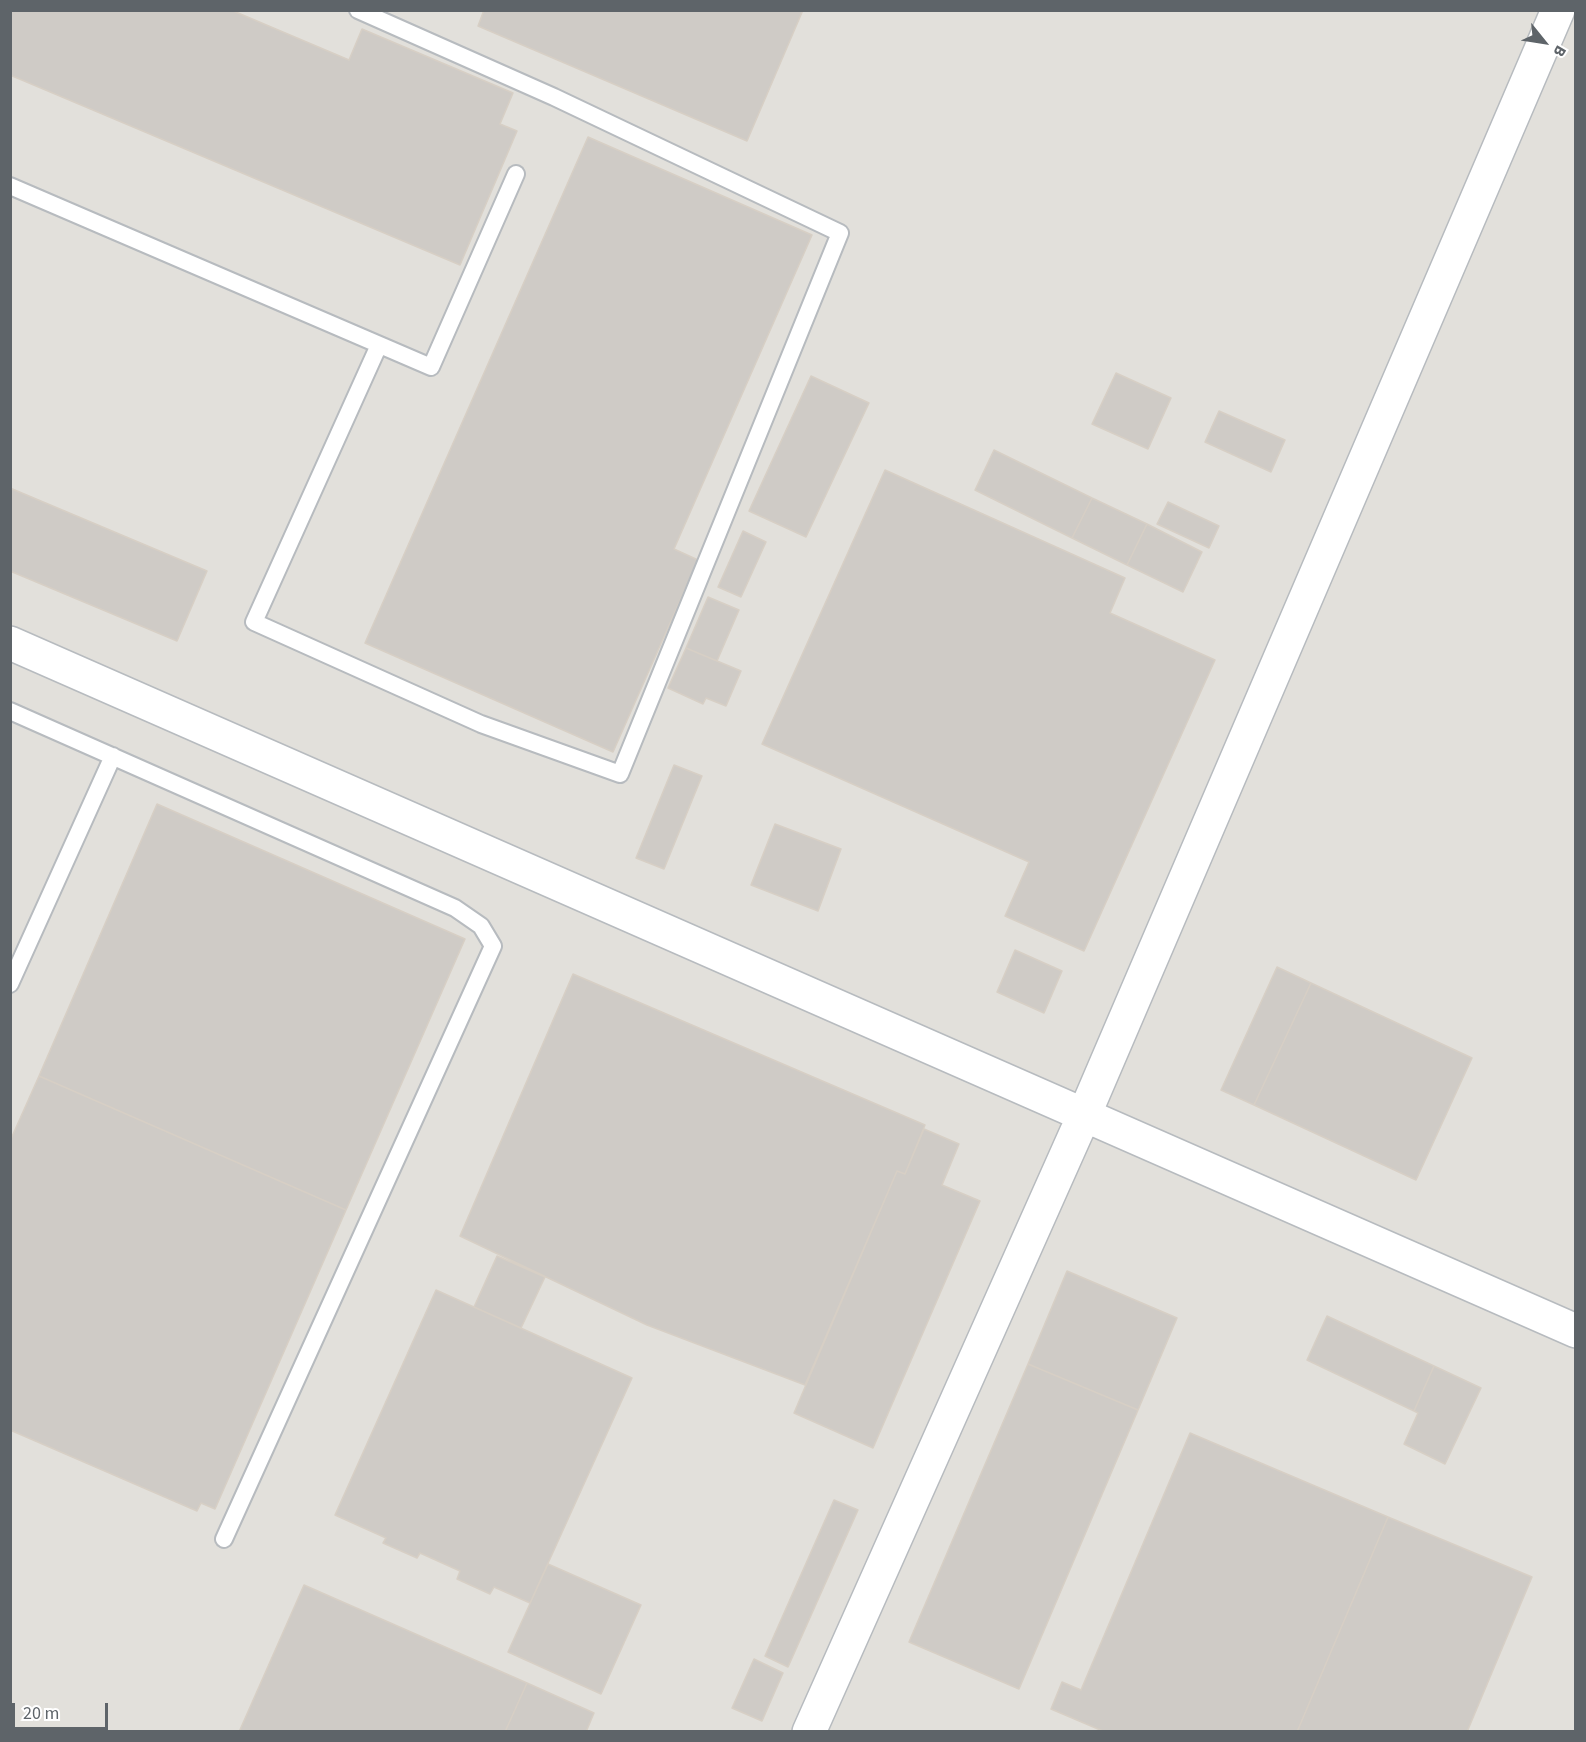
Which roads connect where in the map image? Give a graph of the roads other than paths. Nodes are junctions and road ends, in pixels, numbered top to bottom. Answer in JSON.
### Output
{"nodes":[{"id":1,"x":358,"y":10,"type":"edge"},
{"id":2,"x":1558,"y":10,"type":"edge"},
{"id":3,"x":516,"y":174,"type":"dead end"},
{"id":4,"x":10,"y":186,"type":"edge"},
{"id":5,"x":379,"y":345,"type":"junction"},
{"id":6,"x":10,"y":643,"type":"edge"},
{"id":7,"x":10,"y":711,"type":"edge"},
{"id":8,"x":113,"y":756,"type":"junction"},
{"id":9,"x":10,"y":984,"type":"edge"},
{"id":10,"x":1085,"y":1113,"type":"junction"},
{"id":11,"x":1575,"y":1331,"type":"edge"},
{"id":12,"x":224,"y":1539,"type":"dead end"},
{"id":13,"x":809,"y":1731,"type":"edge"}],
"edges":[{"from":1,"to":5,"type":"lane"},
{"from":2,"to":10,"type":"street"},
{"from":3,"to":5,"type":"lane"},
{"from":4,"to":5,"type":"lane"},
{"from":6,"to":10,"type":"street"},
{"from":7,"to":8,"type":"lane"},
{"from":8,"to":9,"type":"lane"},
{"from":8,"to":12,"type":"lane"},
{"from":10,"to":11,"type":"street"},
{"from":10,"to":13,"type":"street"}]}
